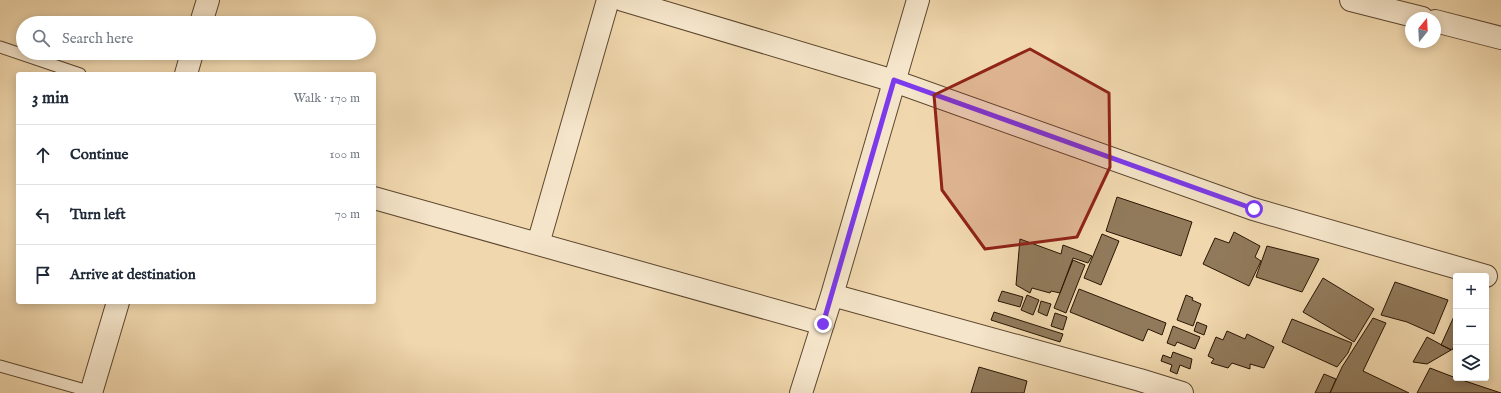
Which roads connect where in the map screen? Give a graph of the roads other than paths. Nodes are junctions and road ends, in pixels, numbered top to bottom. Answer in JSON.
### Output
{"nodes":[{"id":1,"x":208,"y":0,"type":"edge"},
{"id":2,"x":608,"y":0,"type":"edge"},
{"id":3,"x":623,"y":0,"type":"edge"},
{"id":4,"x":918,"y":0,"type":"edge"},
{"id":5,"x":1351,"y":0,"type":"edge"},
{"id":6,"x":1405,"y":14,"type":"edge"},
{"id":7,"x":203,"y":16,"type":"edge"},
{"id":8,"x":1441,"y":23,"type":"edge"},
{"id":9,"x":1501,"y":38,"type":"edge"},
{"id":10,"x":0,"y":47,"type":"edge"},
{"id":11,"x":16,"y":52,"type":"edge"},
{"id":12,"x":39,"y":60,"type":"edge"},
{"id":13,"x":190,"y":60,"type":"edge"},
{"id":14,"x":74,"y":72,"type":"edge"},
{"id":15,"x":187,"y":72,"type":"edge"},
{"id":16,"x":894,"y":80,"type":"junction"},
{"id":17,"x":376,"y":199,"type":"edge"},
{"id":18,"x":538,"y":244,"type":"junction"},
{"id":19,"x":1476,"y":273,"type":"edge"},
{"id":20,"x":1489,"y":277,"type":"edge"},
{"id":21,"x":1501,"y":280,"type":"edge"},
{"id":22,"x":832,"y":295,"type":"junction"},
{"id":23,"x":117,"y":304,"type":"edge"},
{"id":24,"x":823,"y":324,"type":"junction"},
{"id":25,"x":0,"y":366,"type":"edge"},
{"id":26,"x":93,"y":392,"type":"edge"},
{"id":27,"x":801,"y":393,"type":"edge"},
{"id":28,"x":1182,"y":393,"type":"edge"}],
"edges":[{"from":1,"to":7,"type":"street"},
{"from":2,"to":18,"type":"street"},
{"from":3,"to":16,"type":"street"},
{"from":4,"to":16,"type":"street"},
{"from":5,"to":6,"type":"street"},
{"from":8,"to":9,"type":"street"},
{"from":10,"to":11,"type":"lane"},
{"from":12,"to":14,"type":"lane"},
{"from":13,"to":15,"type":"street"},
{"from":16,"to":19,"type":"street"},
{"from":16,"to":22,"type":"street"},
{"from":17,"to":18,"type":"street"},
{"from":18,"to":24,"type":"street"},
{"from":20,"to":21,"type":"street"},
{"from":22,"to":24,"type":"street"},
{"from":22,"to":28,"type":"street"},
{"from":23,"to":26,"type":"street"},
{"from":24,"to":27,"type":"street"},
{"from":25,"to":26,"type":"lane"}]}
